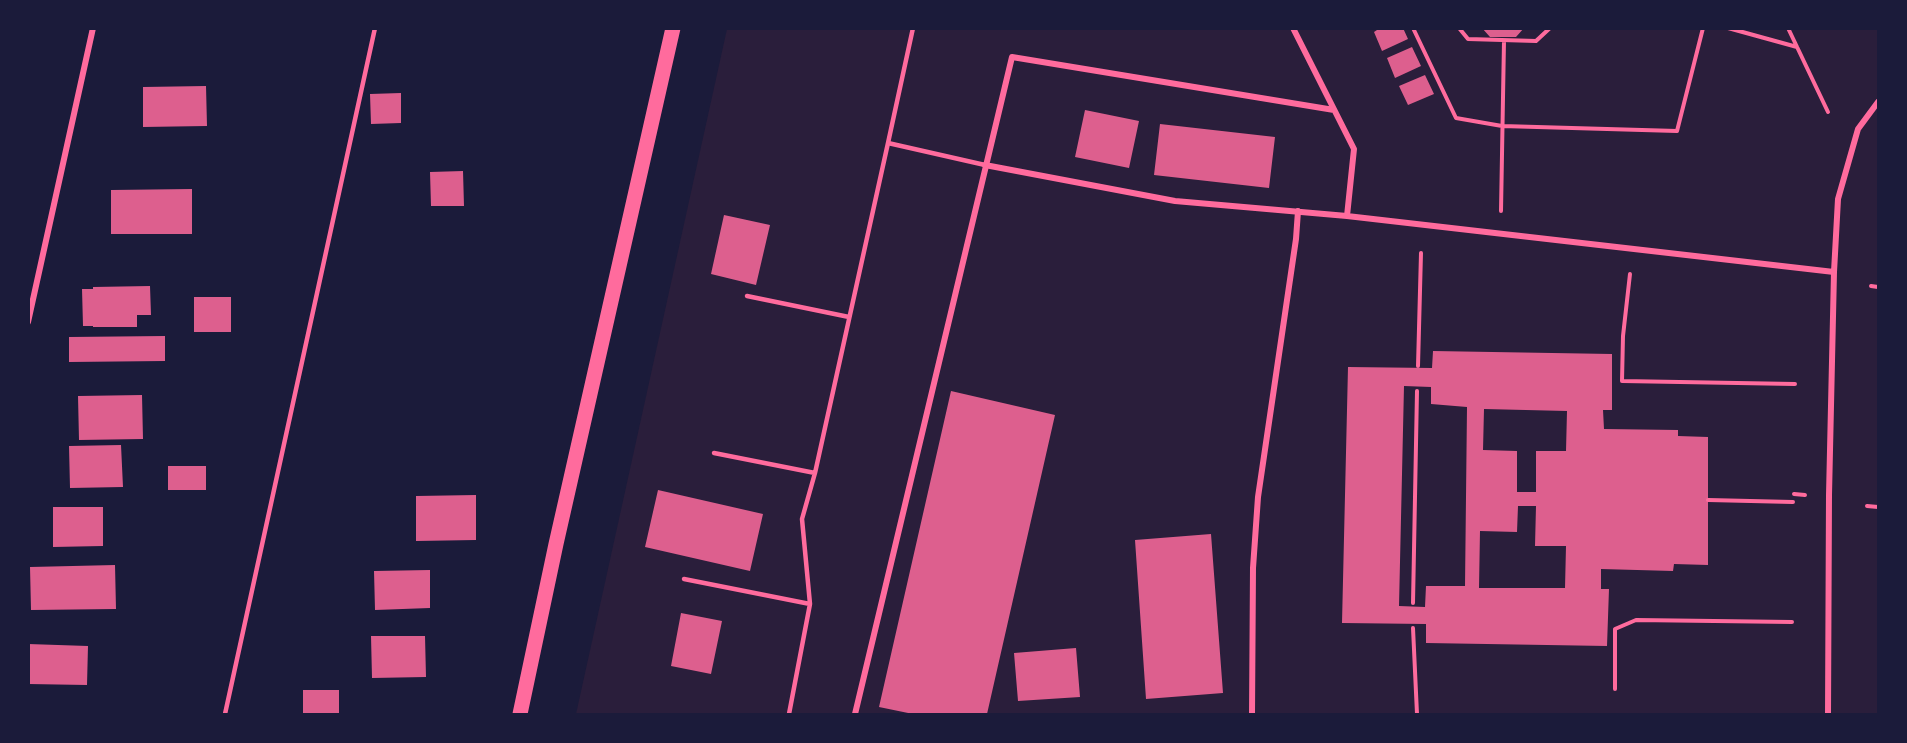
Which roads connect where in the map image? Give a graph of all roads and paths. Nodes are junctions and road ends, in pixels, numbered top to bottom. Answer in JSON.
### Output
{"nodes":[{"id":1,"x":93,"y":28,"type":"edge"},
{"id":2,"x":375,"y":28,"type":"edge"},
{"id":3,"x":673,"y":28,"type":"edge"},
{"id":4,"x":913,"y":28,"type":"edge"},
{"id":5,"x":1293,"y":28,"type":"edge"},
{"id":6,"x":1413,"y":28,"type":"edge"},
{"id":7,"x":1459,"y":28,"type":"edge"},
{"id":8,"x":1550,"y":28,"type":"edge"},
{"id":9,"x":1703,"y":28,"type":"edge"},
{"id":10,"x":1728,"y":28,"type":"edge"},
{"id":11,"x":1788,"y":28,"type":"edge"},
{"id":12,"x":1504,"y":41,"type":"junction"},
{"id":13,"x":1797,"y":47,"type":"junction"},
{"id":14,"x":1878,"y":102,"type":"edge"},
{"id":15,"x":1334,"y":110,"type":"junction"},
{"id":16,"x":1828,"y":112,"type":"dead end"},
{"id":17,"x":1502,"y":126,"type":"junction"},
{"id":18,"x":888,"y":143,"type":"junction"},
{"id":19,"x":985,"y":165,"type":"junction"},
{"id":20,"x":1298,"y":211,"type":"junction"},
{"id":21,"x":1501,"y":211,"type":"dead end"},
{"id":22,"x":1347,"y":216,"type":"junction"},
{"id":23,"x":1421,"y":253,"type":"dead end"},
{"id":24,"x":1834,"y":272,"type":"junction"},
{"id":25,"x":1630,"y":274,"type":"dead end"},
{"id":26,"x":1871,"y":286,"type":"dead end"},
{"id":27,"x":1878,"y":287,"type":"edge"},
{"id":28,"x":747,"y":296,"type":"dead end"},
{"id":29,"x":849,"y":317,"type":"junction"},
{"id":30,"x":28,"y":322,"type":"edge"},
{"id":31,"x":1418,"y":366,"type":"dead end"},
{"id":32,"x":1795,"y":384,"type":"dead end"},
{"id":33,"x":1417,"y":391,"type":"dead end"},
{"id":34,"x":714,"y":453,"type":"dead end"},
{"id":35,"x":814,"y":473,"type":"junction"},
{"id":36,"x":1794,"y":494,"type":"dead end"},
{"id":37,"x":1805,"y":495,"type":"dead end"},
{"id":38,"x":1708,"y":500,"type":"dead end"},
{"id":39,"x":1793,"y":502,"type":"dead end"},
{"id":40,"x":1867,"y":506,"type":"dead end"},
{"id":41,"x":1878,"y":507,"type":"edge"},
{"id":42,"x":684,"y":579,"type":"dead end"},
{"id":43,"x":1413,"y":603,"type":"dead end"},
{"id":44,"x":810,"y":604,"type":"junction"},
{"id":45,"x":1792,"y":622,"type":"dead end"},
{"id":46,"x":1413,"y":628,"type":"dead end"},
{"id":47,"x":1615,"y":689,"type":"dead end"},
{"id":48,"x":225,"y":714,"type":"edge"},
{"id":49,"x":520,"y":714,"type":"edge"},
{"id":50,"x":789,"y":714,"type":"edge"},
{"id":51,"x":855,"y":714,"type":"edge"},
{"id":52,"x":1252,"y":714,"type":"edge"},
{"id":53,"x":1417,"y":714,"type":"edge"},
{"id":54,"x":1828,"y":714,"type":"edge"}],
"edges":[{"from":1,"to":30,"type":"street"},
{"from":2,"to":48,"type":"lane"},
{"from":3,"to":49,"type":"main road"},
{"from":4,"to":18,"type":"lane"},
{"from":5,"to":15,"type":"street"},
{"from":6,"to":17,"type":"path"},
{"from":7,"to":12,"type":"path"},
{"from":8,"to":12,"type":"path"},
{"from":9,"to":17,"type":"path"},
{"from":10,"to":13,"type":"path"},
{"from":11,"to":13,"type":"path"},
{"from":12,"to":17,"type":"path"},
{"from":13,"to":16,"type":"path"},
{"from":14,"to":24,"type":"street"},
{"from":15,"to":19,"type":"street"},
{"from":15,"to":22,"type":"street"},
{"from":17,"to":21,"type":"path"},
{"from":18,"to":19,"type":"lane"},
{"from":18,"to":29,"type":"lane"},
{"from":19,"to":20,"type":"street"},
{"from":19,"to":51,"type":"street"},
{"from":20,"to":22,"type":"street"},
{"from":20,"to":52,"type":"street"},
{"from":22,"to":24,"type":"street"},
{"from":23,"to":31,"type":"path"},
{"from":24,"to":54,"type":"street"},
{"from":25,"to":32,"type":"path"},
{"from":26,"to":27,"type":"path"},
{"from":28,"to":29,"type":"lane"},
{"from":29,"to":35,"type":"lane"},
{"from":33,"to":43,"type":"path"},
{"from":34,"to":35,"type":"lane"},
{"from":35,"to":44,"type":"lane"},
{"from":36,"to":37,"type":"path"},
{"from":38,"to":39,"type":"path"},
{"from":40,"to":41,"type":"path"},
{"from":42,"to":44,"type":"lane"},
{"from":44,"to":50,"type":"lane"},
{"from":45,"to":47,"type":"path"},
{"from":46,"to":53,"type":"path"}]}
